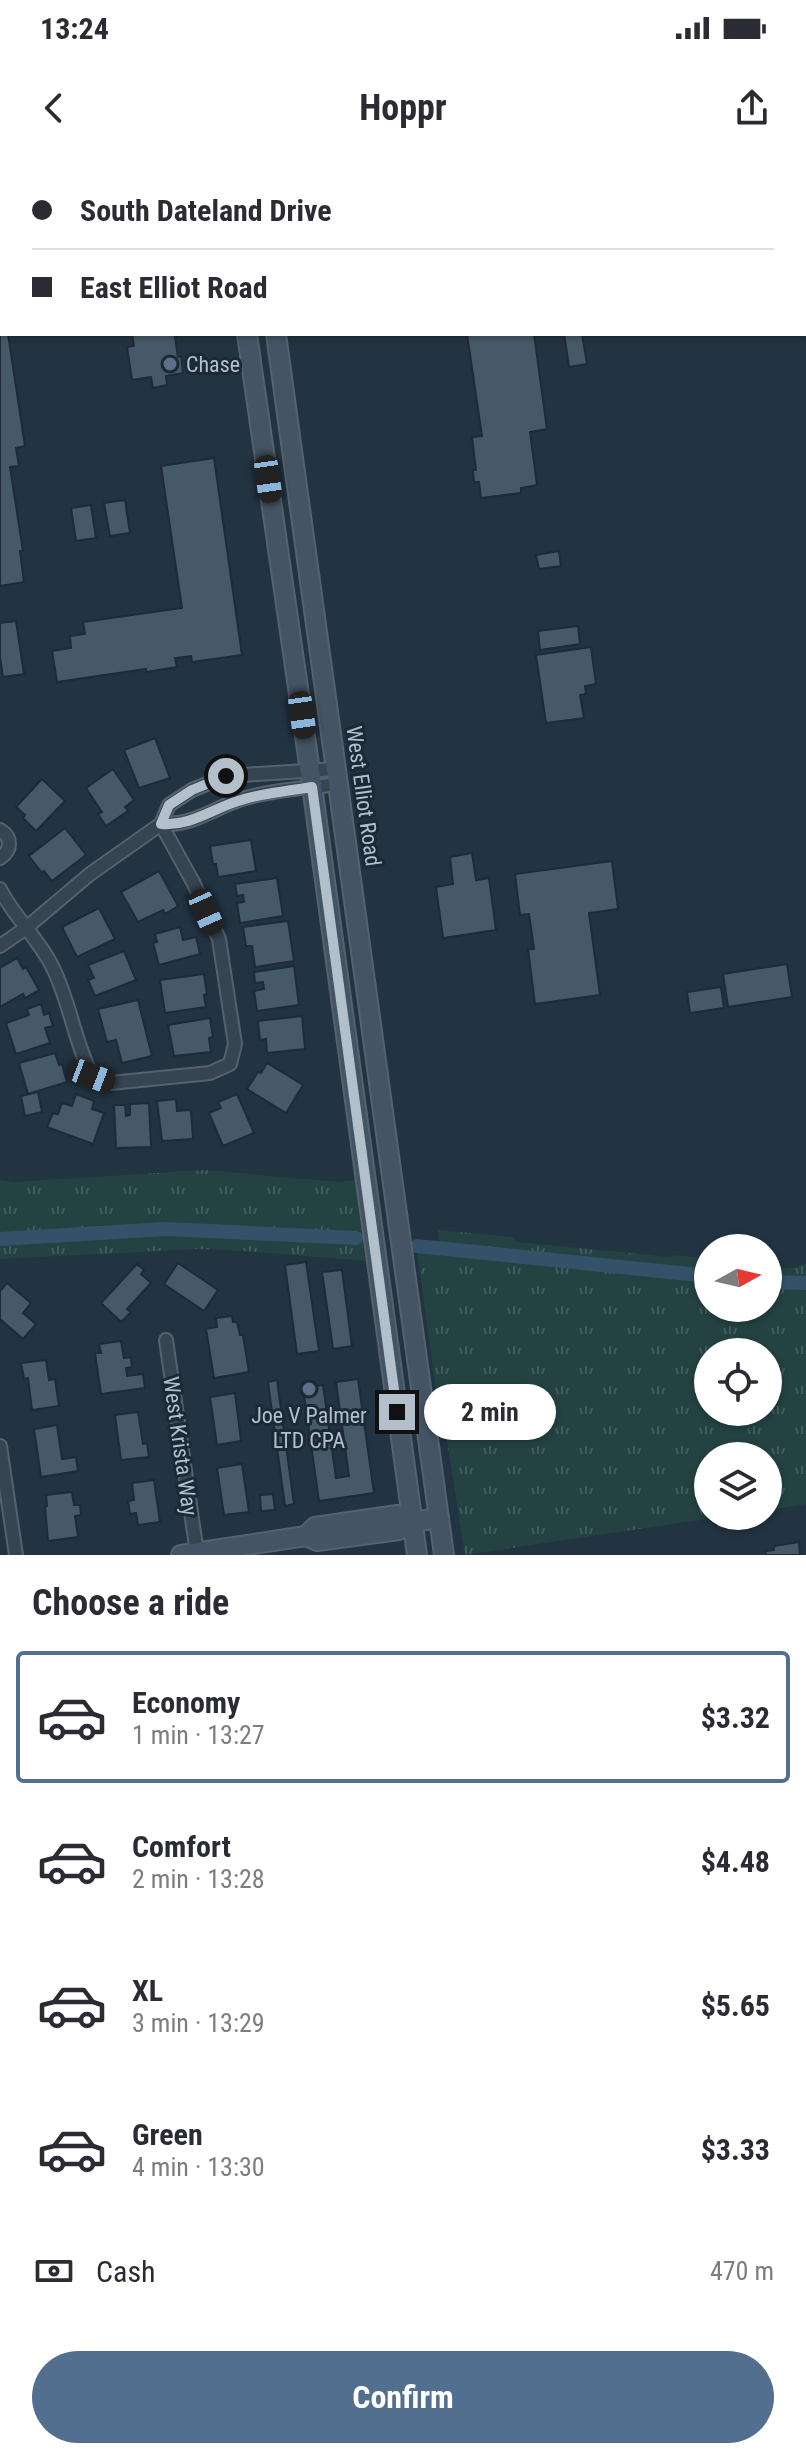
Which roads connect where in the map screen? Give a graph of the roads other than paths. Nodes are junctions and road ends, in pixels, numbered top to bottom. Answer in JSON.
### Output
{"nodes":[{"id":1,"x":247,"y":336,"type":"edge"},
{"id":2,"x":276,"y":336,"type":"edge"},
{"id":3,"x":338,"y":776,"type":"junction"},
{"id":4,"x":311,"y":779,"type":"junction"},
{"id":5,"x":161,"y":824,"type":"junction"},
{"id":6,"x":0,"y":830,"type":"edge"},
{"id":7,"x":0,"y":858,"type":"edge"},
{"id":8,"x":0,"y":889,"type":"edge"},
{"id":9,"x":26,"y":928,"type":"junction"},
{"id":10,"x":0,"y":946,"type":"edge"},
{"id":11,"x":166,"y":1340,"type":"dead end"},
{"id":12,"x":0,"y":1446,"type":"edge"},
{"id":13,"x":439,"y":1518,"type":"junction"},
{"id":14,"x":412,"y":1522,"type":"junction"},
{"id":15,"x":189,"y":1554,"type":"edge"},
{"id":16,"x":16,"y":1555,"type":"edge"},
{"id":17,"x":417,"y":1555,"type":"edge"},
{"id":18,"x":444,"y":1555,"type":"edge"}],
"edges":[{"from":1,"to":4,"type":"main road"},
{"from":2,"to":3,"type":"main road","name":"West Elliot Road"},
{"from":3,"to":4,"type":"street"},
{"from":3,"to":13,"type":"main road","name":"West Elliot Road"},
{"from":4,"to":5,"type":"street"},
{"from":4,"to":5,"type":"street"},
{"from":4,"to":14,"type":"main road"},
{"from":5,"to":9,"type":"street"},
{"from":5,"to":9,"type":"street"},
{"from":6,"to":7,"type":"street"},
{"from":8,"to":9,"type":"street"},
{"from":9,"to":10,"type":"street"},
{"from":11,"to":15,"type":"street","name":"West Krista Way"},
{"from":12,"to":16,"type":"street"},
{"from":13,"to":14,"type":"main road"},
{"from":13,"to":18,"type":"main road","name":"West Elliot Road"},
{"from":14,"to":15,"type":"main road"},
{"from":14,"to":17,"type":"main road"}]}
